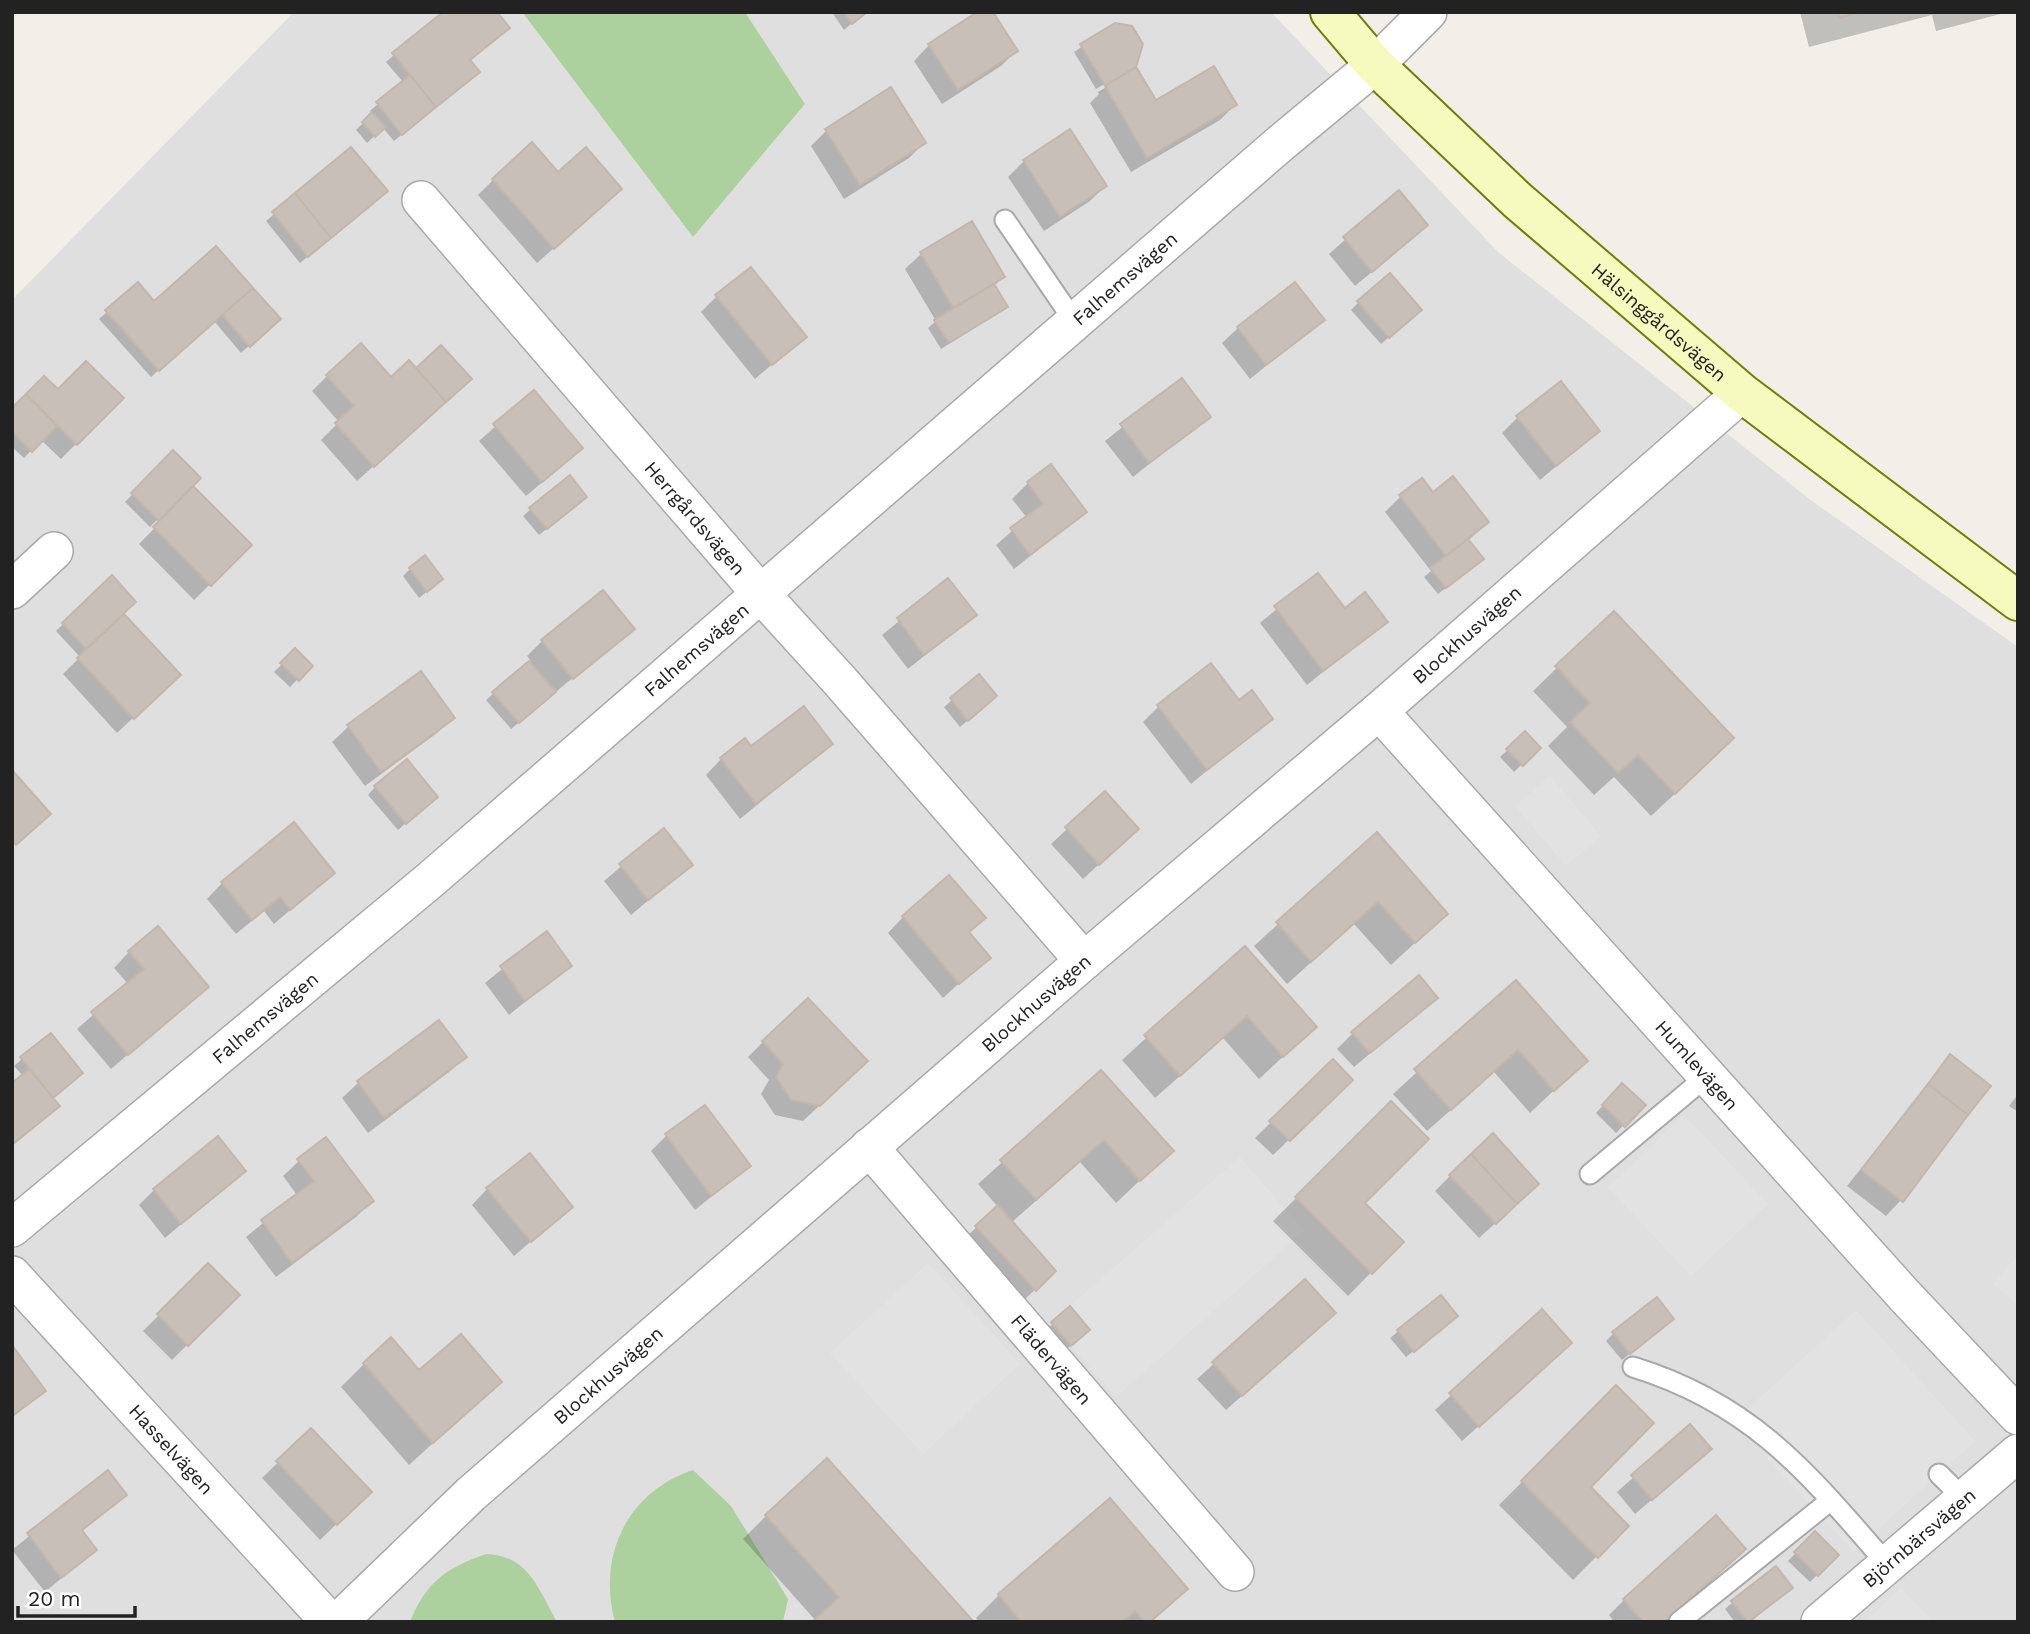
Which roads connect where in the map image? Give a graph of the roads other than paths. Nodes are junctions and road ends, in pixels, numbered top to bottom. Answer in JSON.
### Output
{"nodes":[{"id":1,"x":1330,"y":12,"type":"edge"},
{"id":2,"x":1428,"y":12,"type":"edge"},
{"id":3,"x":1375,"y":65,"type":"junction"},
{"id":4,"x":421,"y":200,"type":"dead end"},
{"id":5,"x":1005,"y":220,"type":"dead end"},
{"id":6,"x":1074,"y":321,"type":"junction"},
{"id":7,"x":1742,"y":393,"type":"junction"},
{"id":8,"x":54,"y":551,"type":"dead end"},
{"id":9,"x":12,"y":590,"type":"edge"},
{"id":10,"x":760,"y":593,"type":"junction"},
{"id":11,"x":2018,"y":601,"type":"edge"},
{"id":12,"x":1379,"y":711,"type":"junction"},
{"id":13,"x":1084,"y":961,"type":"junction"},
{"id":14,"x":1707,"y":1076,"type":"junction"},
{"id":15,"x":869,"y":1147,"type":"junction"},
{"id":16,"x":1590,"y":1174,"type":"dead end"},
{"id":17,"x":12,"y":1228,"type":"edge"},
{"id":18,"x":12,"y":1275,"type":"edge"},
{"id":19,"x":1633,"y":1367,"type":"dead end"},
{"id":20,"x":2018,"y":1416,"type":"edge"},
{"id":21,"x":2018,"y":1453,"type":"edge"},
{"id":22,"x":1831,"y":1500,"type":"junction"},
{"id":23,"x":1887,"y":1564,"type":"junction"},
{"id":24,"x":1235,"y":1572,"type":"dead end"},
{"id":25,"x":330,"y":1622,"type":"edge"},
{"id":26,"x":338,"y":1622,"type":"edge"},
{"id":27,"x":1679,"y":1622,"type":"edge"},
{"id":28,"x":1820,"y":1622,"type":"edge"}],
"edges":[{"from":1,"to":3,"type":"street","name":"Hälsinggårdsvägen"},
{"from":2,"to":3,"type":"street","name":"Falhemsvägen"},
{"from":3,"to":6,"type":"street","name":"Falhemsvägen"},
{"from":3,"to":7,"type":"street","name":"Hälsinggårdsvägen"},
{"from":4,"to":10,"type":"street","name":"Herrgårdsvägen"},
{"from":5,"to":6,"type":"lane"},
{"from":6,"to":10,"type":"street","name":"Falhemsvägen"},
{"from":7,"to":11,"type":"street","name":"Hälsinggårdsvägen"},
{"from":7,"to":12,"type":"street","name":"Blockhusvägen"},
{"from":8,"to":9,"type":"street"},
{"from":10,"to":13,"type":"street","name":"Herrgårdsvägen"},
{"from":10,"to":17,"type":"street","name":"Falhemsvägen"},
{"from":12,"to":13,"type":"street","name":"Blockhusvägen"},
{"from":12,"to":14,"type":"street","name":"Humlevägen"},
{"from":13,"to":15,"type":"street","name":"Blockhusvägen"},
{"from":14,"to":16,"type":"lane"},
{"from":14,"to":20,"type":"street","name":"Humlevägen"},
{"from":15,"to":24,"type":"street","name":"Flädervägen"},
{"from":15,"to":26,"type":"street","name":"Blockhusvägen"},
{"from":18,"to":25,"type":"street","name":"Hasselvägen"},
{"from":19,"to":22,"type":"lane"},
{"from":21,"to":23,"type":"street","name":"Björnbärsvägen"},
{"from":22,"to":23,"type":"lane"},
{"from":22,"to":27,"type":"lane"},
{"from":23,"to":28,"type":"street","name":"Björnbärsvägen"}]}
